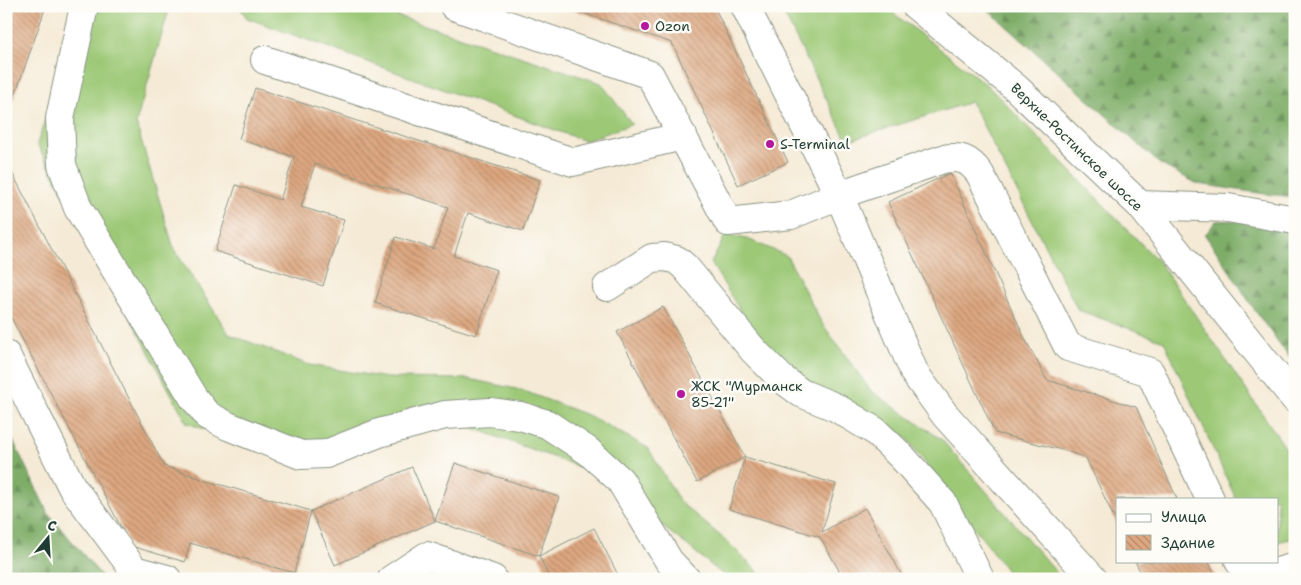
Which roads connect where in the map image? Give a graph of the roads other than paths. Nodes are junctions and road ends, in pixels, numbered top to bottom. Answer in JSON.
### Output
{"nodes":[{"id":1,"x":84,"y":6,"type":"edge"},
{"id":2,"x":454,"y":6,"type":"edge"},
{"id":3,"x":745,"y":6,"type":"edge"},
{"id":4,"x":916,"y":6,"type":"edge"},
{"id":5,"x":265,"y":60,"type":"dead end"},
{"id":6,"x":683,"y":136,"type":"junction"},
{"id":7,"x":839,"y":195,"type":"junction"},
{"id":8,"x":1140,"y":205,"type":"junction"},
{"id":9,"x":1295,"y":220,"type":"edge"},
{"id":10,"x":607,"y":288,"type":"dead end"},
{"id":11,"x":6,"y":355,"type":"edge"},
{"id":12,"x":1295,"y":398,"type":"edge"},
{"id":13,"x":1210,"y":498,"type":"edge"},
{"id":14,"x":1240,"y":562,"type":"edge"},
{"id":15,"x":1295,"y":567,"type":"edge"},
{"id":16,"x":166,"y":579,"type":"edge"},
{"id":17,"x":392,"y":579,"type":"edge"},
{"id":18,"x":493,"y":579,"type":"edge"},
{"id":19,"x":686,"y":579,"type":"edge"},
{"id":20,"x":980,"y":579,"type":"edge"},
{"id":21,"x":1093,"y":579,"type":"edge"}],
"edges":[{"from":1,"to":19,"type":"street"},
{"from":2,"to":6,"type":"street"},
{"from":3,"to":7,"type":"street"},
{"from":4,"to":8,"type":"street","name":"Верхне-Ростинское шоссе"},
{"from":5,"to":6,"type":"street"},
{"from":6,"to":7,"type":"street"},
{"from":7,"to":13,"type":"street"},
{"from":7,"to":21,"type":"street"},
{"from":8,"to":9,"type":"street"},
{"from":8,"to":12,"type":"street","name":"Верхне-Ростинское шоссе"},
{"from":10,"to":20,"type":"street"},
{"from":11,"to":16,"type":"street"},
{"from":14,"to":15,"type":"street"},
{"from":17,"to":18,"type":"street"}]}
